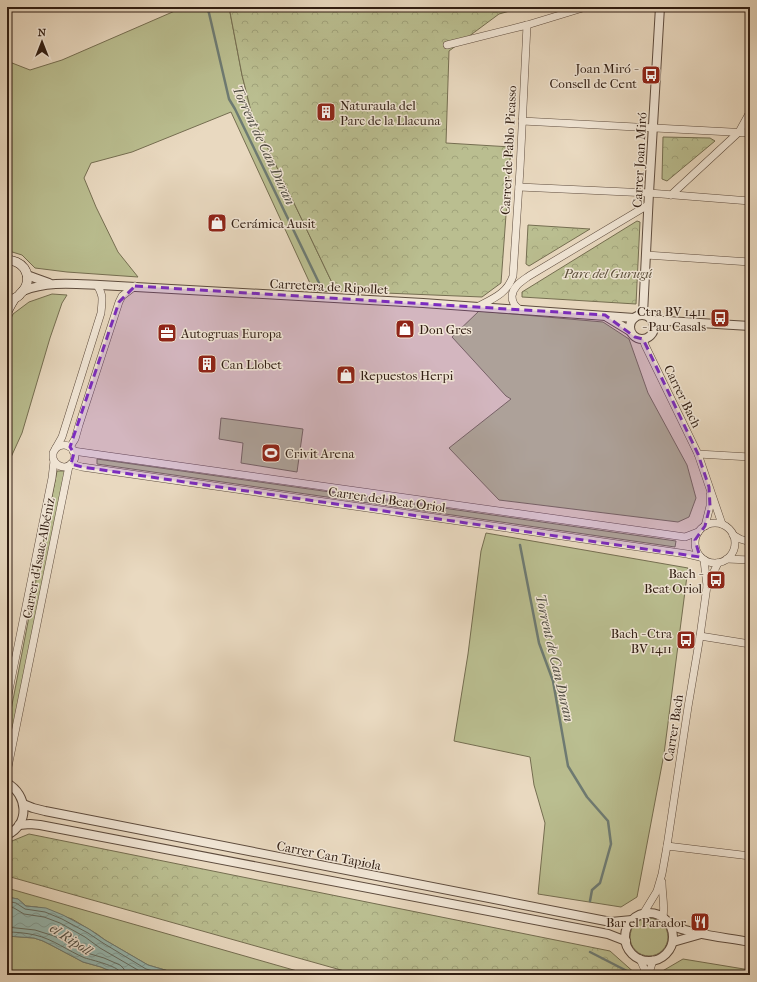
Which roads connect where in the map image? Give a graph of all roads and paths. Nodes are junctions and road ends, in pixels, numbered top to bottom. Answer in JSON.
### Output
{"nodes":[{"id":1,"x":586,"y":7,"type":"edge"},
{"id":2,"x":660,"y":7,"type":"edge"},
{"id":3,"x":527,"y":25,"type":"junction"},
{"id":4,"x":447,"y":45,"type":"dead end"},
{"id":5,"x":750,"y":112,"type":"edge"},
{"id":6,"x":522,"y":120,"type":"junction"},
{"id":7,"x":653,"y":128,"type":"junction"},
{"id":8,"x":739,"y":132,"type":"junction"},
{"id":9,"x":750,"y":133,"type":"edge"},
{"id":10,"x":519,"y":187,"type":"junction"},
{"id":11,"x":649,"y":193,"type":"junction"},
{"id":12,"x":671,"y":195,"type":"junction"},
{"id":13,"x":750,"y":201,"type":"edge"},
{"id":14,"x":648,"y":205,"type":"junction"},
{"id":15,"x":646,"y":256,"type":"junction"},
{"id":16,"x":7,"y":260,"type":"edge"},
{"id":17,"x":750,"y":262,"type":"edge"},
{"id":18,"x":27,"y":275,"type":"junction"},
{"id":19,"x":513,"y":276,"type":"junction"},
{"id":20,"x":52,"y":283,"type":"junction"},
{"id":21,"x":519,"y":283,"type":"junction"},
{"id":22,"x":96,"y":285,"type":"junction"},
{"id":23,"x":135,"y":286,"type":"junction"},
{"id":24,"x":23,"y":291,"type":"junction"},
{"id":25,"x":11,"y":299,"type":"edge"},
{"id":26,"x":477,"y":307,"type":"junction"},
{"id":27,"x":520,"y":310,"type":"junction"},
{"id":28,"x":7,"y":312,"type":"edge"},
{"id":29,"x":643,"y":314,"type":"junction"},
{"id":30,"x":605,"y":316,"type":"junction"},
{"id":31,"x":634,"y":318,"type":"junction"},
{"id":32,"x":653,"y":321,"type":"junction"},
{"id":33,"x":750,"y":326,"type":"edge"},
{"id":34,"x":630,"y":331,"type":"junction"},
{"id":35,"x":643,"y":339,"type":"junction"},
{"id":36,"x":56,"y":448,"type":"junction"},
{"id":37,"x":72,"y":449,"type":"junction"},
{"id":38,"x":698,"y":454,"type":"junction"},
{"id":39,"x":750,"y":457,"type":"edge"},
{"id":40,"x":54,"y":461,"type":"junction"},
{"id":41,"x":70,"y":465,"type":"junction"},
{"id":42,"x":709,"y":487,"type":"junction"},
{"id":43,"x":722,"y":524,"type":"junction"},
{"id":44,"x":705,"y":526,"type":"junction"},
{"id":45,"x":698,"y":532,"type":"junction"},
{"id":46,"x":733,"y":535,"type":"junction"},
{"id":47,"x":750,"y":542,"type":"edge"},
{"id":48,"x":702,"y":558,"type":"junction"},
{"id":49,"x":727,"y":559,"type":"junction"},
{"id":50,"x":750,"y":560,"type":"edge"},
{"id":51,"x":718,"y":563,"type":"junction"},
{"id":52,"x":706,"y":586,"type":"junction"},
{"id":53,"x":700,"y":636,"type":"junction"},
{"id":54,"x":750,"y":644,"type":"edge"},
{"id":55,"x":7,"y":700,"type":"edge"},
{"id":56,"x":7,"y":772,"type":"edge"},
{"id":57,"x":7,"y":783,"type":"edge"},
{"id":58,"x":23,"y":804,"type":"junction"},
{"id":59,"x":19,"y":825,"type":"junction"},
{"id":60,"x":7,"y":835,"type":"edge"},
{"id":61,"x":667,"y":846,"type":"junction"},
{"id":62,"x":750,"y":856,"type":"edge"},
{"id":63,"x":662,"y":874,"type":"junction"},
{"id":64,"x":643,"y":914,"type":"junction"},
{"id":65,"x":663,"y":917,"type":"junction"},
{"id":66,"x":632,"y":920,"type":"junction"},
{"id":67,"x":670,"y":925,"type":"junction"},
{"id":68,"x":702,"y":934,"type":"junction"},
{"id":69,"x":626,"y":941,"type":"junction"},
{"id":70,"x":673,"y":942,"type":"junction"},
{"id":71,"x":750,"y":942,"type":"edge"},
{"id":72,"x":640,"y":959,"type":"junction"},
{"id":73,"x":653,"y":960,"type":"junction"},
{"id":74,"x":647,"y":975,"type":"edge"}],
"edges":[{"from":1,"to":3,"type":"street"},
{"from":2,"to":7,"type":"street","name":"Carrer Joan Miró"},
{"from":3,"to":4,"type":"street"},
{"from":3,"to":6,"type":"street","name":"Carrer de Pablo Picasso"},
{"from":5,"to":8,"type":"street"},
{"from":6,"to":7,"type":"street"},
{"from":6,"to":10,"type":"street","name":"Carrer de Pablo Picasso"},
{"from":7,"to":8,"type":"street"},
{"from":7,"to":11,"type":"street","name":"Carrer Joan Miró"},
{"from":8,"to":9,"type":"street"},
{"from":8,"to":12,"type":"street"},
{"from":10,"to":11,"type":"street"},
{"from":10,"to":19,"type":"street","name":"Carrer de Pablo Picasso"},
{"from":11,"to":12,"type":"street"},
{"from":11,"to":14,"type":"street","name":"Carrer Joan Miró"},
{"from":12,"to":13,"type":"street"},
{"from":14,"to":15,"type":"street","name":"Carrer Joan Miró"},
{"from":14,"to":21,"type":"street"},
{"from":15,"to":17,"type":"street"},
{"from":15,"to":29,"type":"street","name":"Carrer Joan Miró"},
{"from":16,"to":18,"type":"main road"},
{"from":18,"to":20,"type":"street","name":"Carretera de Ripollet"},
{"from":18,"to":24,"type":"main road"},
{"from":19,"to":21,"type":"street"},
{"from":19,"to":26,"type":"street","name":"Carrer de Pablo Picasso"},
{"from":20,"to":22,"type":"street","name":"Carretera de Ripollet"},
{"from":20,"to":24,"type":"street","name":"Carretera de Ripollet"},
{"from":21,"to":27,"type":"street"},
{"from":22,"to":23,"type":"street","name":"Carretera de Ripollet"},
{"from":22,"to":36,"type":"street","name":"Carrer d'Isaac Albéniz"},
{"from":23,"to":26,"type":"street","name":"Carretera de Ripollet"},
{"from":23,"to":37,"type":"street","name":"Carrer d'Isaac Albéniz"},
{"from":24,"to":25,"type":"main road"},
{"from":25,"to":28,"type":"main road"},
{"from":26,"to":27,"type":"street","name":"Carretera de Ripollet"},
{"from":27,"to":30,"type":"street","name":"Carretera de Ripollet"},
{"from":29,"to":31,"type":"street"},
{"from":29,"to":32,"type":"street"},
{"from":30,"to":31,"type":"street","name":"Carretera de Ripollet"},
{"from":30,"to":34,"type":"street","name":"Carretera de Ripollet"},
{"from":31,"to":34,"type":"street"},
{"from":32,"to":33,"type":"street"},
{"from":32,"to":35,"type":"street"},
{"from":34,"to":35,"type":"street"},
{"from":35,"to":38,"type":"street","name":"Carrer Bach"},
{"from":36,"to":37,"type":"street"},
{"from":36,"to":40,"type":"street","name":"Carrer d'Isaac Albéniz"},
{"from":37,"to":41,"type":"street","name":"Carrer d'Isaac Albéniz"},
{"from":37,"to":45,"type":"street","name":"Carrer del Beat Oriol"},
{"from":38,"to":39,"type":"street"},
{"from":38,"to":42,"type":"street","name":"Carrer Bach"},
{"from":40,"to":41,"type":"street"},
{"from":40,"to":55,"type":"street","name":"Carrer d'Isaac Albéniz"},
{"from":41,"to":48,"type":"street","name":"Carrer del Beat Oriol"},
{"from":41,"to":56,"type":"street","name":"Carrer d'Isaac Albéniz"},
{"from":42,"to":43,"type":"street","name":"Carrer Bach"},
{"from":42,"to":44,"type":"street","name":"Carrer Bach"},
{"from":43,"to":44,"type":"street"},
{"from":43,"to":46,"type":"street"},
{"from":44,"to":45,"type":"street","name":"Carrer del Beat Oriol"},
{"from":45,"to":48,"type":"street"},
{"from":46,"to":47,"type":"street"},
{"from":46,"to":49,"type":"street"},
{"from":48,"to":51,"type":"street","name":"Carrer del Beat Oriol"},
{"from":48,"to":52,"type":"street","name":"Carrer Bach"},
{"from":49,"to":50,"type":"street"},
{"from":49,"to":51,"type":"street"},
{"from":51,"to":52,"type":"street","name":"Carrer Bach"},
{"from":52,"to":53,"type":"street","name":"Carrer Bach"},
{"from":53,"to":54,"type":"street"},
{"from":53,"to":61,"type":"street","name":"Carrer Bach"},
{"from":57,"to":58,"type":"street"},
{"from":58,"to":59,"type":"street"},
{"from":58,"to":66,"type":"street","name":"Carrer Can Tapiola"},
{"from":59,"to":60,"type":"street"},
{"from":59,"to":69,"type":"street","name":"Carrer Can Tapiola"},
{"from":61,"to":62,"type":"street"},
{"from":61,"to":63,"type":"street","name":"Carrer Bach"},
{"from":63,"to":64,"type":"street","name":"Carrer Bach"},
{"from":63,"to":65,"type":"street","name":"Carrer Bach"},
{"from":64,"to":65,"type":"street"},
{"from":64,"to":66,"type":"street"},
{"from":65,"to":67,"type":"street"},
{"from":66,"to":69,"type":"street"},
{"from":67,"to":68,"type":"street"},
{"from":67,"to":70,"type":"street"},
{"from":68,"to":70,"type":"street"},
{"from":68,"to":71,"type":"street"},
{"from":69,"to":72,"type":"street"},
{"from":70,"to":73,"type":"street"},
{"from":72,"to":73,"type":"street"},
{"from":72,"to":74,"type":"street"},
{"from":73,"to":74,"type":"street"}]}
